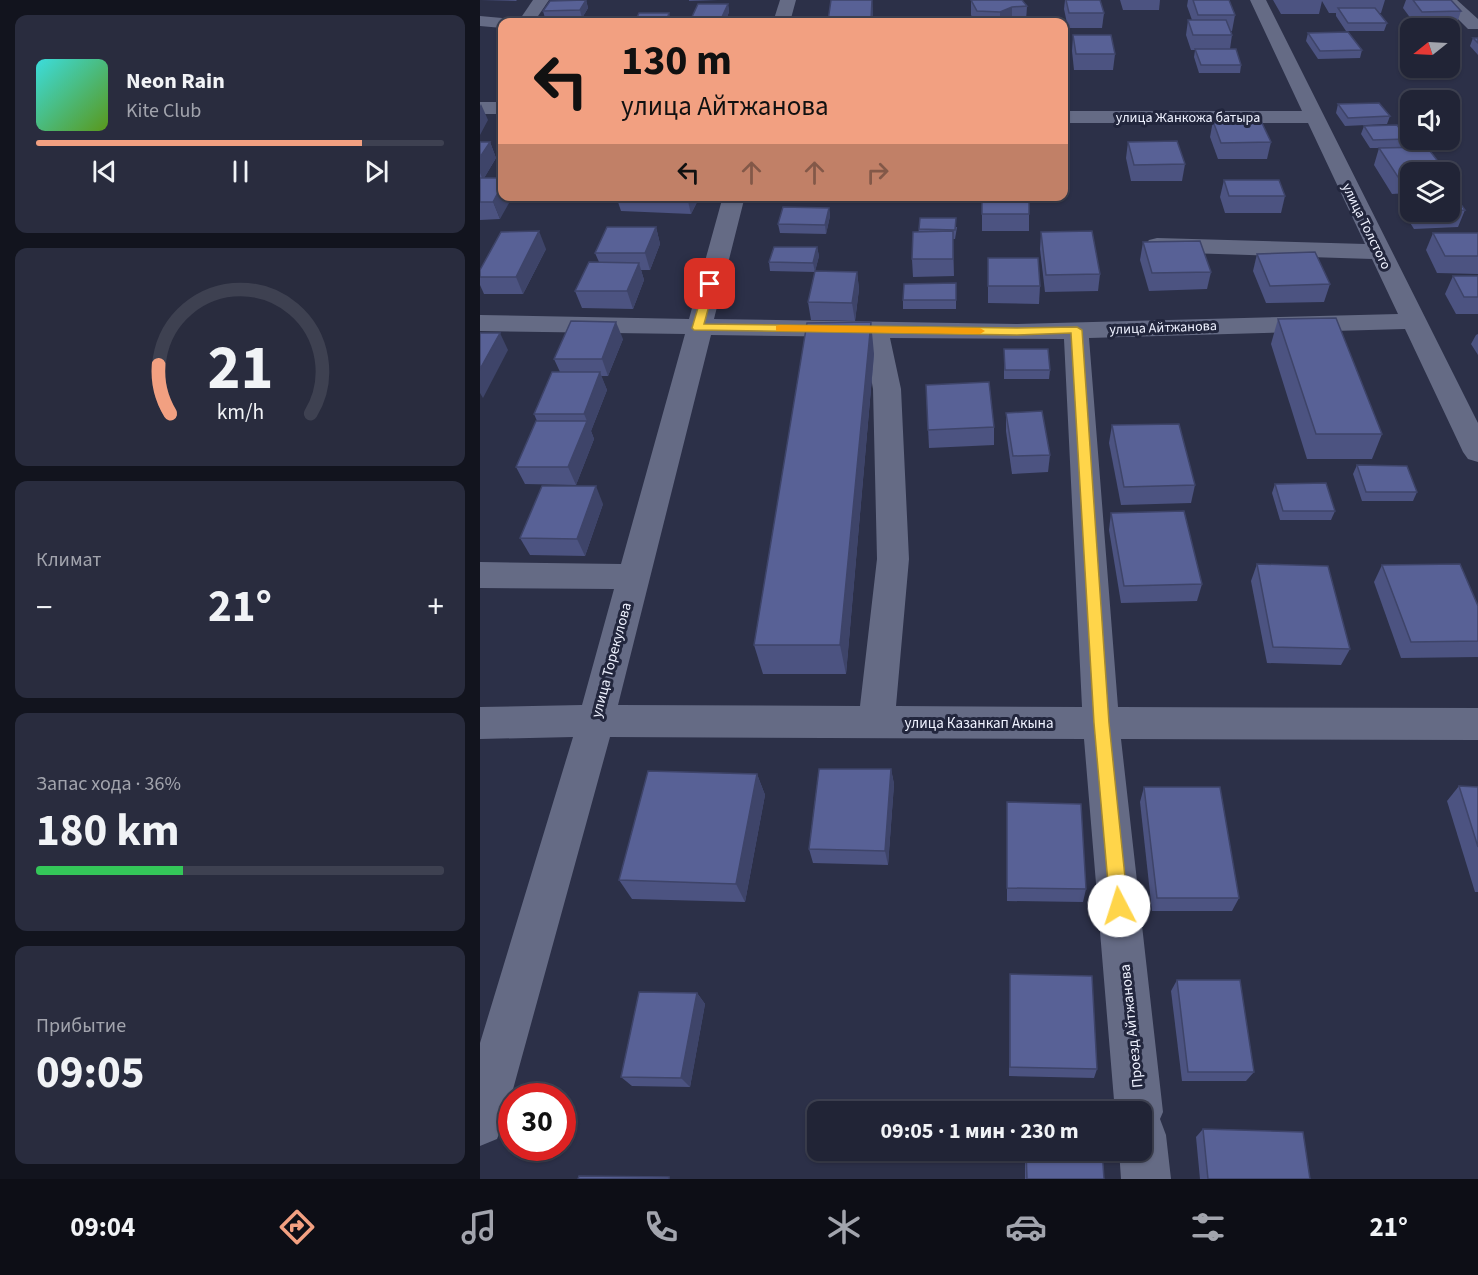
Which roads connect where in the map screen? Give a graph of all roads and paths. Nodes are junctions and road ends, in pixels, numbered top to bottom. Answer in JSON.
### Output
{"nodes":[{"id":1,"x":541,"y":0,"type":"edge"},
{"id":2,"x":788,"y":0,"type":"edge"},
{"id":3,"x":1258,"y":0,"type":"edge"},
{"id":4,"x":1447,"y":0,"type":"edge"},
{"id":5,"x":529,"y":18,"type":"edge"},
{"id":6,"x":783,"y":18,"type":"edge"},
{"id":7,"x":480,"y":21,"type":"edge"},
{"id":8,"x":498,"y":23,"type":"edge"},
{"id":9,"x":1474,"y":25,"type":"dead end"},
{"id":10,"x":480,"y":108,"type":"edge"},
{"id":11,"x":498,"y":108,"type":"edge"},
{"id":12,"x":1068,"y":117,"type":"edge"},
{"id":13,"x":1313,"y":117,"type":"junction"},
{"id":14,"x":733,"y":201,"type":"edge"},
{"id":15,"x":1151,"y":244,"type":"edge"},
{"id":16,"x":1380,"y":252,"type":"junction"},
{"id":17,"x":1414,"y":321,"type":"junction"},
{"id":18,"x":480,"y":323,"type":"edge"},
{"id":19,"x":698,"y":328,"type":"junction"},
{"id":20,"x":876,"y":330,"type":"junction"},
{"id":21,"x":1077,"y":330,"type":"junction"},
{"id":22,"x":1478,"y":452,"type":"edge"},
{"id":23,"x":480,"y":575,"type":"edge"},
{"id":24,"x":633,"y":577,"type":"junction"},
{"id":25,"x":596,"y":722,"type":"junction"},
{"id":26,"x":876,"y":722,"type":"junction"},
{"id":27,"x":480,"y":723,"type":"edge"},
{"id":28,"x":1101,"y":723,"type":"junction"},
{"id":29,"x":1478,"y":724,"type":"edge"},
{"id":30,"x":1138,"y":1101,"type":"edge"},
{"id":31,"x":480,"y":1122,"type":"edge"},
{"id":32,"x":1144,"y":1161,"type":"edge"},
{"id":33,"x":1146,"y":1179,"type":"edge"}],
"edges":[{"from":1,"to":5,"type":"street"},
{"from":2,"to":6,"type":"street"},
{"from":3,"to":13,"type":"street","name":"улица Толстого"},
{"from":4,"to":9,"type":"street"},
{"from":7,"to":8,"type":"street"},
{"from":10,"to":11,"type":"street"},
{"from":12,"to":13,"type":"street","name":"улица Жанкожа батыра"},
{"from":13,"to":16,"type":"street","name":"улица Толстого"},
{"from":14,"to":19,"type":"street","name":"улица Торекулова"},
{"from":15,"to":16,"type":"street"},
{"from":16,"to":17,"type":"street","name":"улица Толстого"},
{"from":17,"to":21,"type":"street","name":"улица Айтжанова"},
{"from":17,"to":22,"type":"street","name":"улица Толстого"},
{"from":18,"to":19,"type":"street","name":"улица Айтжанова"},
{"from":19,"to":20,"type":"street","name":"улица Айтжанова"},
{"from":19,"to":24,"type":"street","name":"улица Торекулова"},
{"from":20,"to":21,"type":"street","name":"улица Айтжанова"},
{"from":20,"to":26,"type":"street"},
{"from":21,"to":28,"type":"street","name":"Проезд Айтжанова"},
{"from":23,"to":24,"type":"street"},
{"from":24,"to":25,"type":"street","name":"улица Торекулова"},
{"from":25,"to":26,"type":"street","name":"улица Казанкап Акына"},
{"from":25,"to":27,"type":"street","name":"улица Казанкап Акына"},
{"from":25,"to":31,"type":"street","name":"улица Торекулова"},
{"from":26,"to":28,"type":"street","name":"улица Казанкап Акына"},
{"from":28,"to":29,"type":"street","name":"улица Казанкап Акына"},
{"from":28,"to":30,"type":"street","name":"Проезд Айтжанова"},
{"from":32,"to":33,"type":"street"}]}
